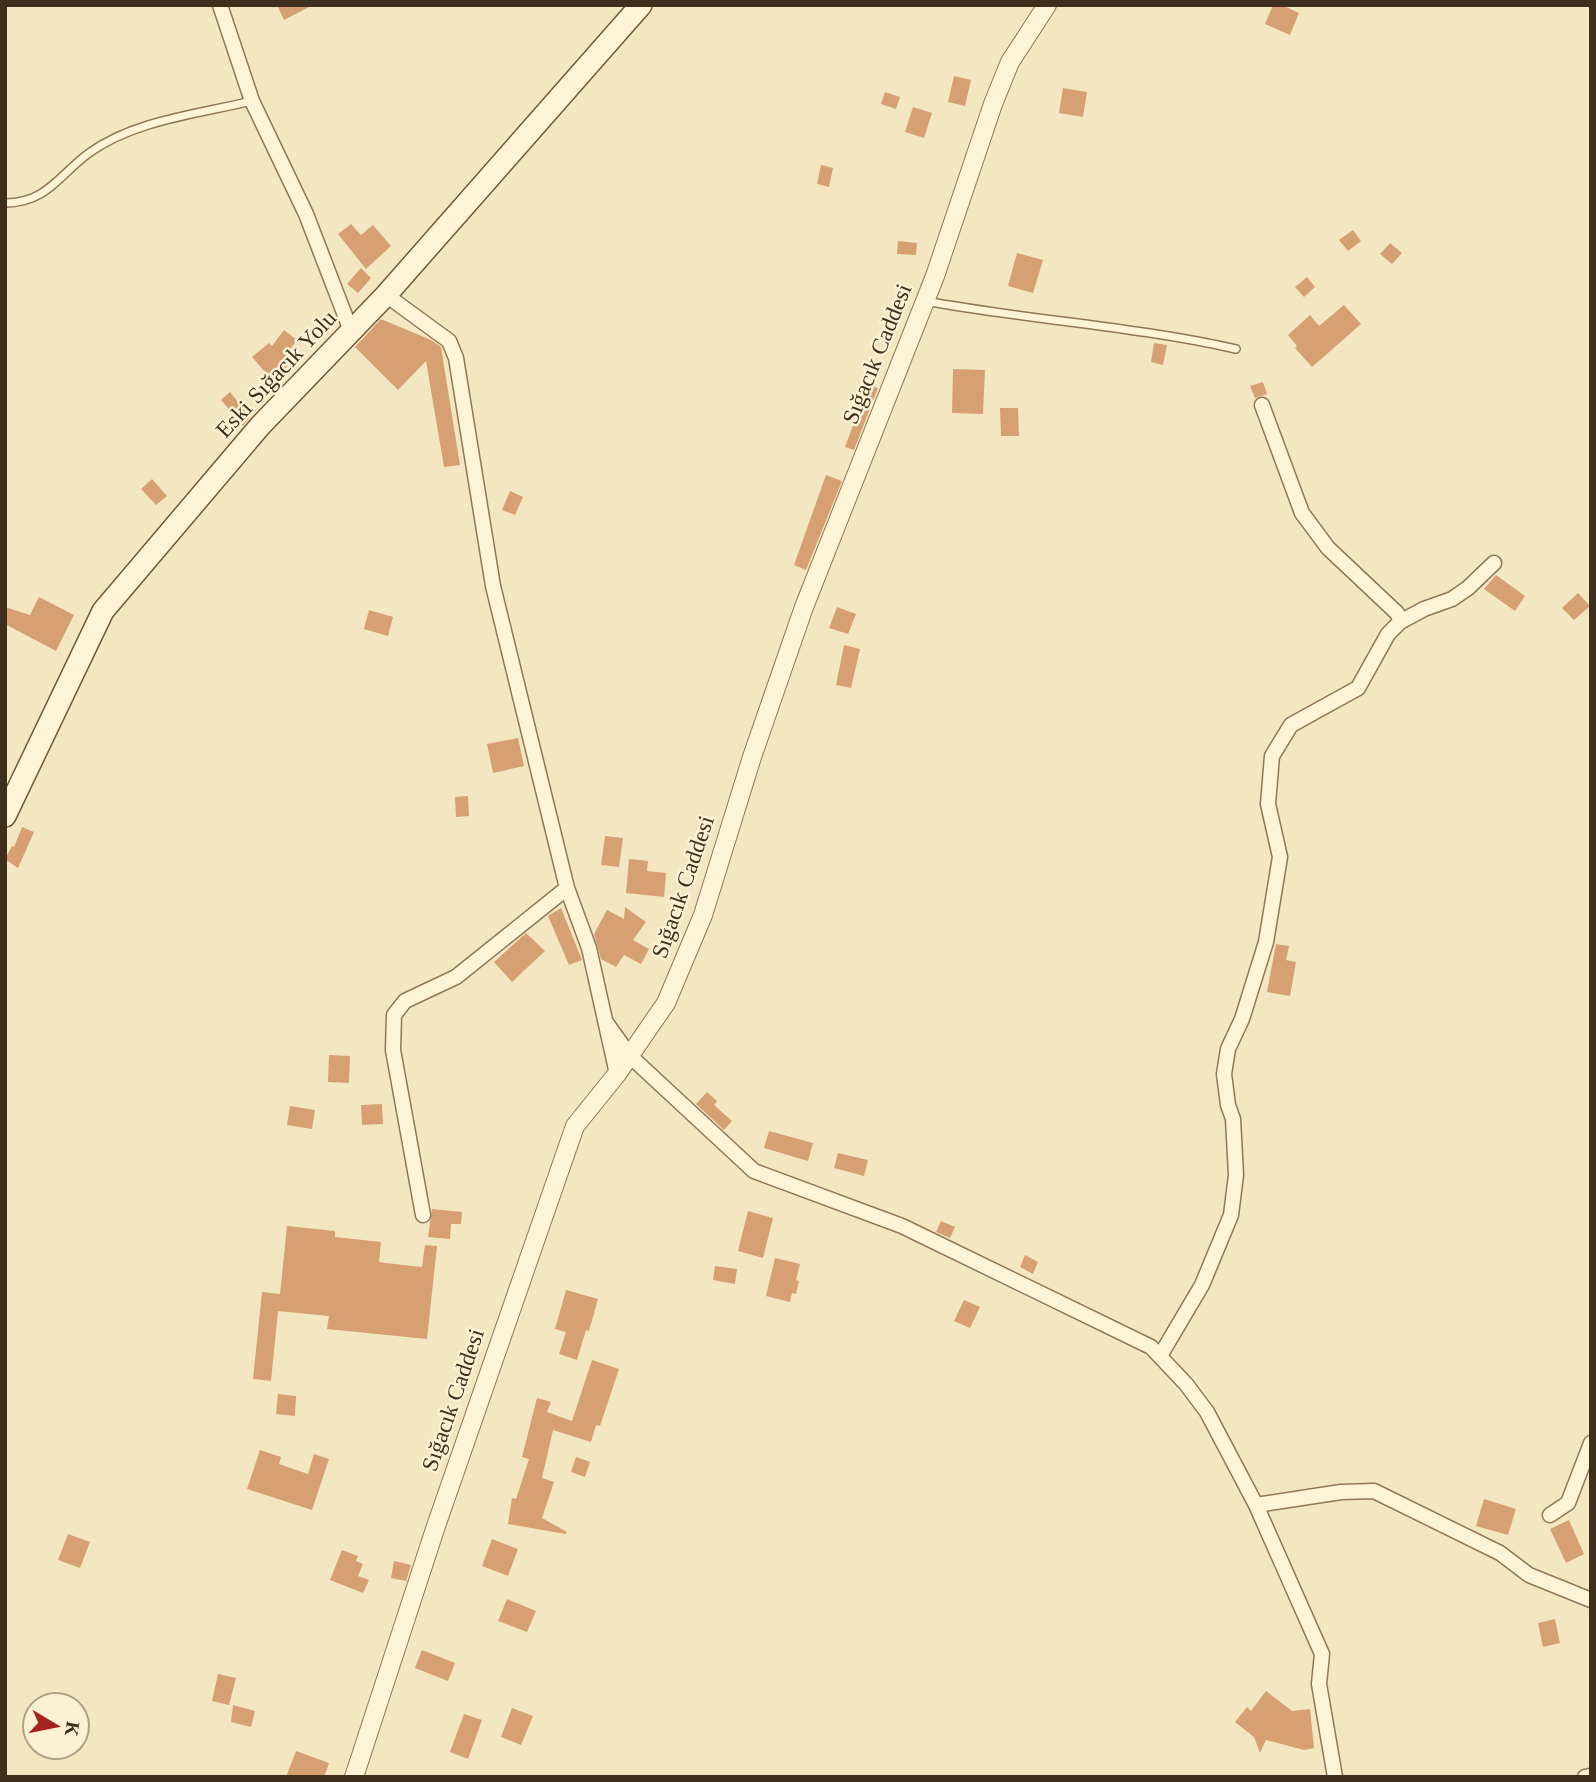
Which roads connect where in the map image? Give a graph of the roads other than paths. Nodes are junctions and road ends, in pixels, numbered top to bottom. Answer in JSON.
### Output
{"nodes":[{"id":1,"x":220,"y":5,"type":"edge"},
{"id":2,"x":642,"y":5,"type":"edge"},
{"id":3,"x":1047,"y":5,"type":"edge"},
{"id":4,"x":252,"y":101,"type":"junction"},
{"id":5,"x":5,"y":204,"type":"edge"},
{"id":6,"x":386,"y":295,"type":"junction"},
{"id":7,"x":925,"y":301,"type":"junction"},
{"id":8,"x":351,"y":331,"type":"junction"},
{"id":9,"x":1236,"y":349,"type":"dead end"},
{"id":10,"x":1262,"y":405,"type":"dead end"},
{"id":11,"x":1494,"y":563,"type":"dead end"},
{"id":12,"x":1401,"y":621,"type":"junction"},
{"id":13,"x":5,"y":816,"type":"edge"},
{"id":14,"x":567,"y":888,"type":"junction"},
{"id":15,"x":605,"y":1021,"type":"junction"},
{"id":16,"x":629,"y":1056,"type":"junction"},
{"id":17,"x":617,"y":1074,"type":"junction"},
{"id":18,"x":423,"y":1214,"type":"dead end"},
{"id":19,"x":1160,"y":1356,"type":"junction"},
{"id":20,"x":1591,"y":1443,"type":"edge"},
{"id":21,"x":1256,"y":1505,"type":"junction"},
{"id":22,"x":1550,"y":1515,"type":"dead end"},
{"id":23,"x":1591,"y":1600,"type":"edge"},
{"id":24,"x":1591,"y":1776,"type":"edge"},
{"id":25,"x":354,"y":1777,"type":"edge"},
{"id":26,"x":1335,"y":1777,"type":"edge"},
{"id":27,"x":1586,"y":1777,"type":"edge"}],
"edges":[{"from":1,"to":4,"type":"street"},
{"from":2,"to":6,"type":"main road","name":"Eski Sığacık Yolu"},
{"from":3,"to":7,"type":"street","name":"Sığacık Caddesi"},
{"from":4,"to":5,"type":"lane"},
{"from":4,"to":8,"type":"street"},
{"from":6,"to":8,"type":"main road","name":"Eski Sığacık Yolu"},
{"from":6,"to":14,"type":"street"},
{"from":7,"to":9,"type":"lane"},
{"from":7,"to":16,"type":"street","name":"Sığacık Caddesi"},
{"from":8,"to":13,"type":"main road","name":"Eski Sığacık Yolu"},
{"from":10,"to":12,"type":"street"},
{"from":11,"to":12,"type":"street"},
{"from":12,"to":19,"type":"street"},
{"from":14,"to":15,"type":"street"},
{"from":14,"to":18,"type":"street"},
{"from":15,"to":16,"type":"street"},
{"from":15,"to":17,"type":"street"},
{"from":16,"to":17,"type":"street","name":"Sığacık Caddesi"},
{"from":16,"to":19,"type":"street"},
{"from":17,"to":25,"type":"street","name":"Sığacık Caddesi"},
{"from":19,"to":21,"type":"street"},
{"from":20,"to":22,"type":"street"},
{"from":21,"to":23,"type":"street"},
{"from":21,"to":26,"type":"street"},
{"from":24,"to":27,"type":"street"}]}
